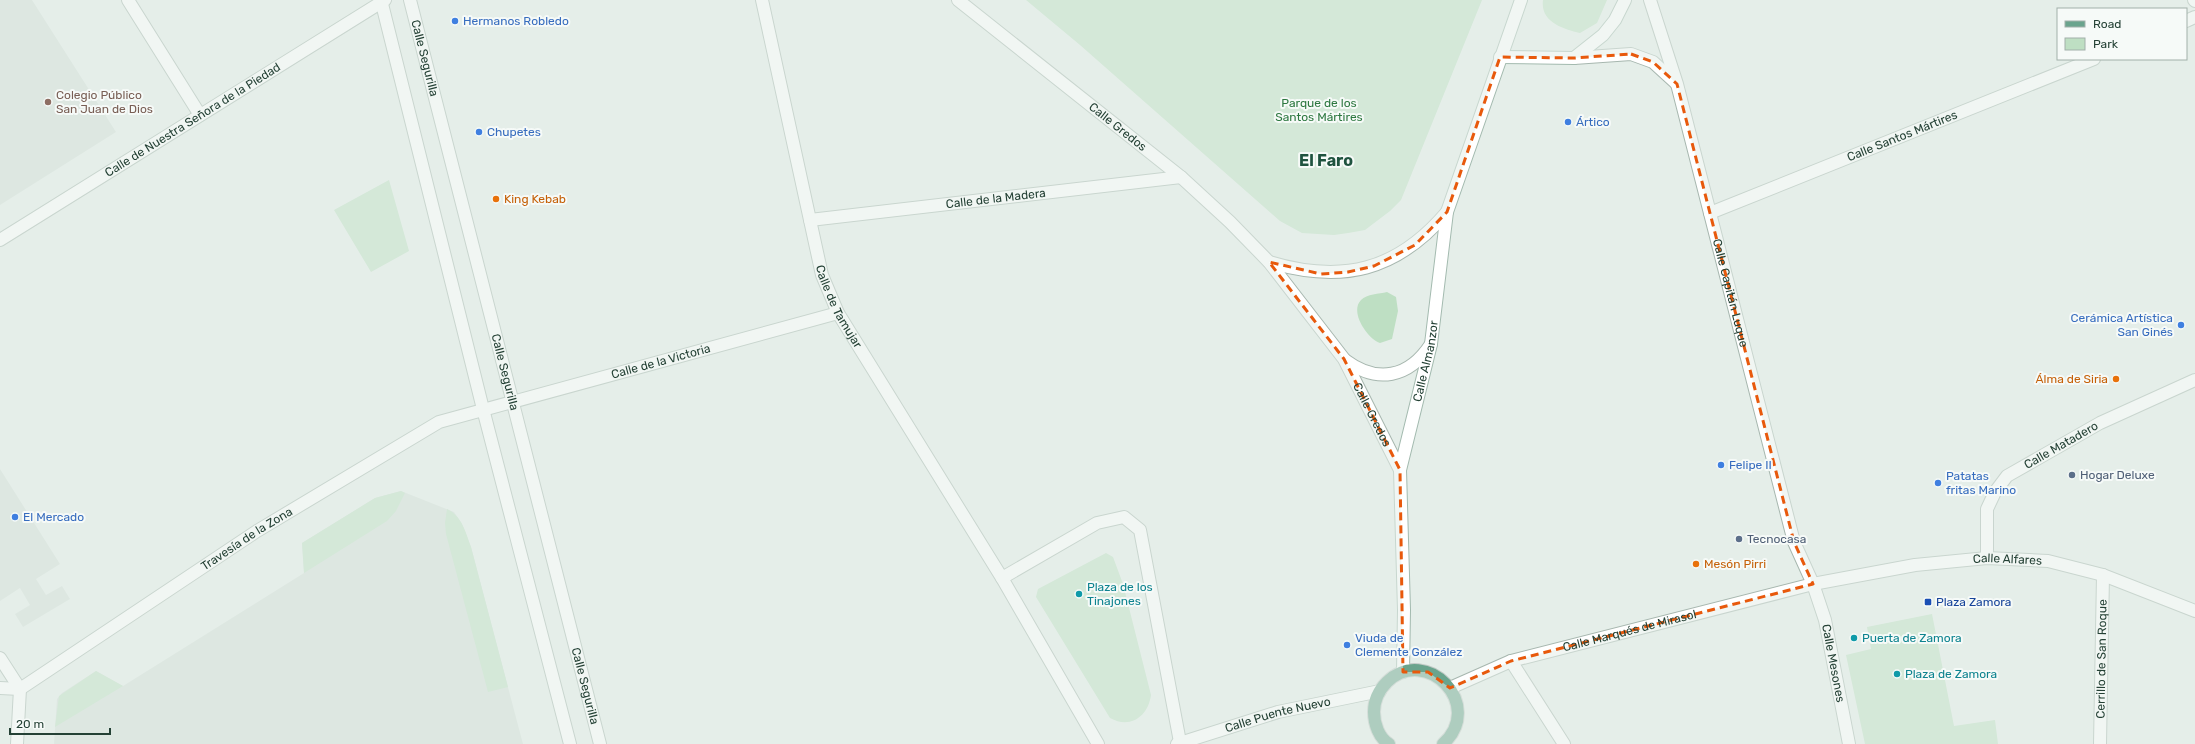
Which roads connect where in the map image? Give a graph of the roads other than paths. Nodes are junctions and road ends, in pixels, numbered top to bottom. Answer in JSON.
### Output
{"nodes":[{"id":1,"x":128,"y":0,"type":"edge"},
{"id":2,"x":410,"y":0,"type":"edge"},
{"id":3,"x":762,"y":0,"type":"edge"},
{"id":4,"x":958,"y":0,"type":"edge"},
{"id":5,"x":1521,"y":0,"type":"edge"},
{"id":6,"x":1625,"y":0,"type":"edge"},
{"id":7,"x":1650,"y":0,"type":"edge"},
{"id":8,"x":382,"y":1,"type":"edge"},
{"id":9,"x":1500,"y":57,"type":"junction"},
{"id":10,"x":1574,"y":58,"type":"junction"},
{"id":11,"x":2092,"y":60,"type":"edge"},
{"id":12,"x":1677,"y":84,"type":"junction"},
{"id":13,"x":200,"y":114,"type":"junction"},
{"id":14,"x":1181,"y":177,"type":"junction"},
{"id":15,"x":1447,"y":212,"type":"junction"},
{"id":16,"x":1710,"y":213,"type":"junction"},
{"id":17,"x":810,"y":220,"type":"junction"},
{"id":18,"x":0,"y":240,"type":"edge"},
{"id":19,"x":1269,"y":262,"type":"junction"},
{"id":20,"x":838,"y":313,"type":"junction"},
{"id":21,"x":1431,"y":344,"type":"junction"},
{"id":22,"x":1344,"y":359,"type":"junction"},
{"id":23,"x":2195,"y":380,"type":"edge"},
{"id":24,"x":512,"y":402,"type":"junction"},
{"id":25,"x":483,"y":409,"type":"junction"},
{"id":26,"x":1400,"y":470,"type":"junction"},
{"id":27,"x":1987,"y":558,"type":"junction"},
{"id":28,"x":2103,"y":575,"type":"junction"},
{"id":29,"x":1002,"y":578,"type":"junction"},
{"id":30,"x":1813,"y":584,"type":"junction"},
{"id":31,"x":2195,"y":611,"type":"edge"},
{"id":32,"x":0,"y":658,"type":"edge"},
{"id":33,"x":1511,"y":661,"type":"junction"},
{"id":34,"x":1404,"y":672,"type":"junction"},
{"id":35,"x":0,"y":688,"type":"edge"},
{"id":36,"x":1450,"y":688,"type":"junction"},
{"id":37,"x":20,"y":689,"type":"junction"},
{"id":38,"x":1380,"y":691,"type":"junction"},
{"id":39,"x":1178,"y":743,"type":"edge"},
{"id":40,"x":17,"y":744,"type":"edge"},
{"id":41,"x":570,"y":744,"type":"edge"},
{"id":42,"x":600,"y":744,"type":"edge"},
{"id":43,"x":1098,"y":744,"type":"edge"},
{"id":44,"x":1389,"y":744,"type":"edge"},
{"id":45,"x":1443,"y":744,"type":"edge"},
{"id":46,"x":1564,"y":744,"type":"edge"},
{"id":47,"x":1849,"y":744,"type":"edge"},
{"id":48,"x":2100,"y":744,"type":"edge"}],
"edges":[{"from":1,"to":13,"type":"street"},
{"from":2,"to":24,"type":"street","name":"Calle Segurilla"},
{"from":3,"to":17,"type":"street","name":"Calle de Tamujar"},
{"from":4,"to":14,"type":"street","name":"Calle Gredos"},
{"from":5,"to":9,"type":"street"},
{"from":6,"to":10,"type":"street"},
{"from":7,"to":12,"type":"street","name":"Calle Capitán Luque"},
{"from":8,"to":13,"type":"street","name":"Calle de Nuestra Señora de la Piedad"},
{"from":8,"to":25,"type":"street"},
{"from":9,"to":10,"type":"street"},
{"from":9,"to":15,"type":"street","name":"Calle Almanzor"},
{"from":10,"to":12,"type":"street"},
{"from":11,"to":16,"type":"street","name":"Calle Santos Mártires"},
{"from":12,"to":16,"type":"street","name":"Calle Capitán Luque"},
{"from":13,"to":18,"type":"street","name":"Calle de Nuestra Señora de la Piedad"},
{"from":14,"to":17,"type":"street","name":"Calle de la Madera"},
{"from":14,"to":19,"type":"street","name":"Calle Gredos"},
{"from":15,"to":19,"type":"street","name":"Calle Gredos"},
{"from":15,"to":21,"type":"street","name":"Calle Almanzor"},
{"from":16,"to":30,"type":"street","name":"Calle Capitán Luque"},
{"from":17,"to":20,"type":"street","name":"Calle de Tamujar"},
{"from":19,"to":22,"type":"street","name":"Calle Gredos"},
{"from":20,"to":24,"type":"street","name":"Calle de la Victoria"},
{"from":20,"to":29,"type":"street","name":"Calle de Tamujar"},
{"from":21,"to":22,"type":"street","name":"Calle Gredos"},
{"from":21,"to":26,"type":"street","name":"Calle Almanzor"},
{"from":22,"to":26,"type":"street","name":"Calle Gredos"},
{"from":23,"to":27,"type":"street","name":"Calle Matadero"},
{"from":24,"to":25,"type":"street","name":"Calle de la Victoria"},
{"from":24,"to":42,"type":"street","name":"Calle Segurilla"},
{"from":25,"to":37,"type":"street","name":"Travesía de la Zona"},
{"from":25,"to":41,"type":"street"},
{"from":26,"to":34,"type":"street","name":"Calle Almanzor"},
{"from":27,"to":28,"type":"street","name":"Calle Alfares"},
{"from":27,"to":30,"type":"street","name":"Calle Alfares"},
{"from":28,"to":31,"type":"street","name":"Calle Alfares"},
{"from":28,"to":48,"type":"street","name":"Cerrillo de San Roque"},
{"from":29,"to":39,"type":"street"},
{"from":29,"to":43,"type":"street"},
{"from":30,"to":33,"type":"street","name":"Calle Marqués de Mirasol"},
{"from":30,"to":47,"type":"street","name":"Calle Mesones"},
{"from":32,"to":37,"type":"street"},
{"from":33,"to":36,"type":"street","name":"Calle Marqués de Mirasol"},
{"from":33,"to":46,"type":"street"},
{"from":34,"to":36,"type":"main road"},
{"from":34,"to":38,"type":"main road"},
{"from":35,"to":37,"type":"street"},
{"from":36,"to":45,"type":"main road"},
{"from":37,"to":40,"type":"street"},
{"from":38,"to":39,"type":"street","name":"Calle Puente Nuevo"},
{"from":38,"to":44,"type":"main road"}]}
